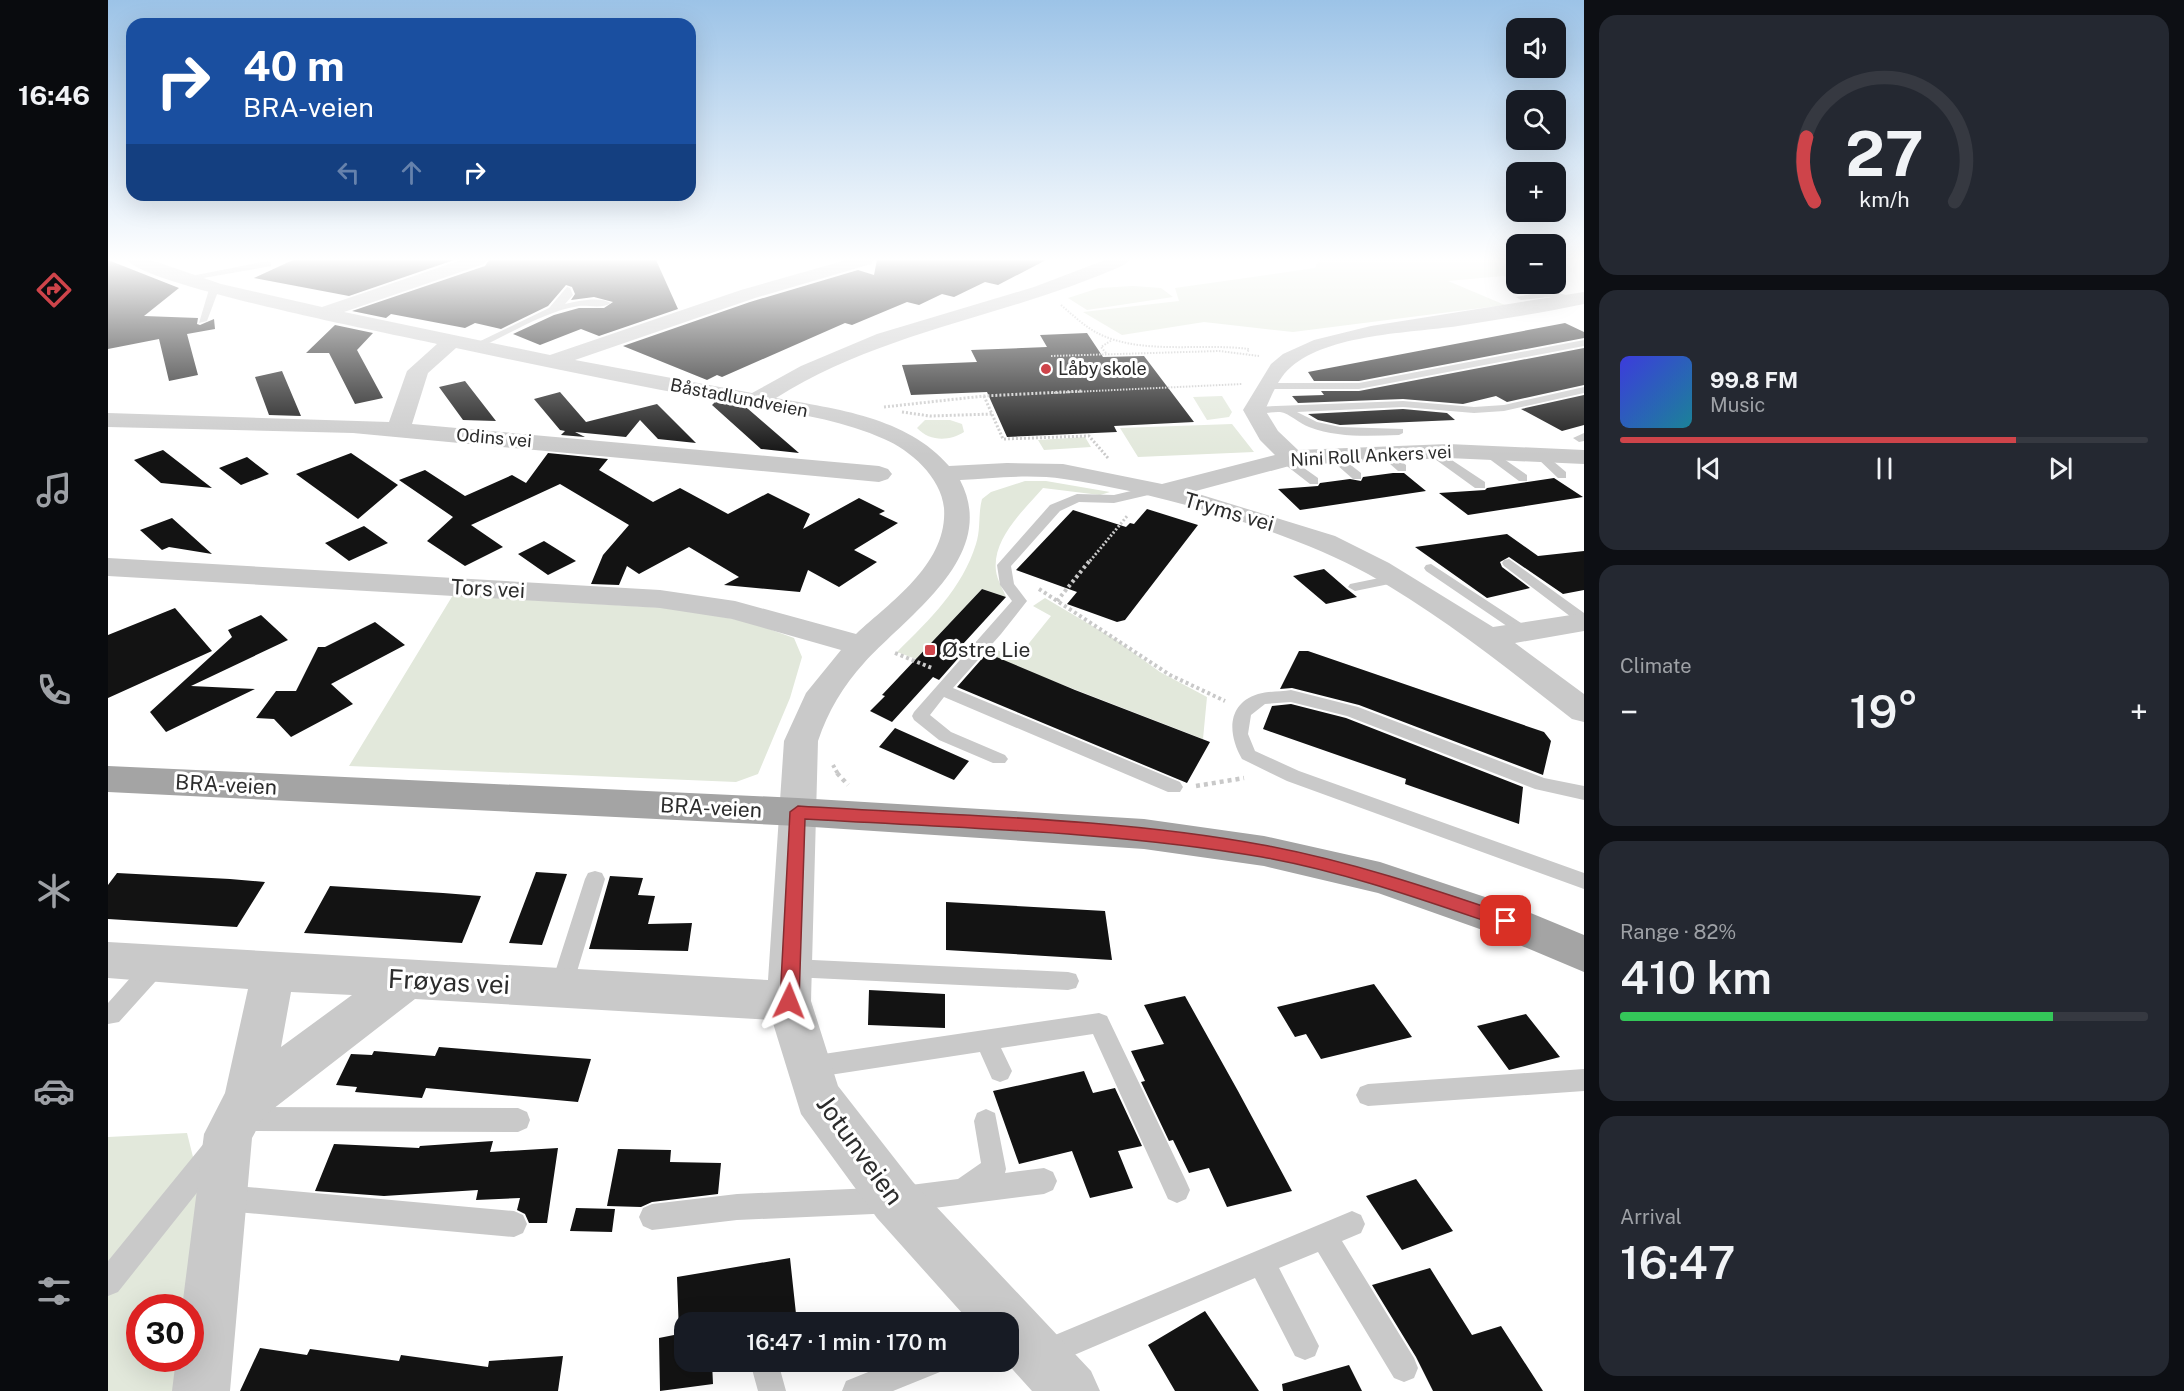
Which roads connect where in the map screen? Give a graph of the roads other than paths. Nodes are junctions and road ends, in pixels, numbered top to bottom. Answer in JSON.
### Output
{"nodes":[{"id":1,"x":376,"y":325,"type":"edge"},
{"id":2,"x":514,"y":325,"type":"edge"},
{"id":3,"x":658,"y":325,"type":"edge"},
{"id":4,"x":928,"y":325,"type":"edge"},
{"id":5,"x":1415,"y":325,"type":"edge"},
{"id":6,"x":1584,"y":343,"type":"edge"},
{"id":7,"x":463,"y":344,"type":"junction"},
{"id":8,"x":550,"y":362,"type":"junction"},
{"id":9,"x":1266,"y":385,"type":"junction"},
{"id":10,"x":1359,"y":386,"type":"junction"},
{"id":11,"x":1584,"y":390,"type":"edge"},
{"id":12,"x":755,"y":401,"type":"junction"},
{"id":13,"x":1449,"y":407,"type":"junction"},
{"id":14,"x":1254,"y":410,"type":"junction"},
{"id":15,"x":1287,"y":410,"type":"junction"},
{"id":16,"x":108,"y":420,"type":"edge"},
{"id":17,"x":398,"y":430,"type":"junction"},
{"id":18,"x":1399,"y":431,"type":"dead end"},
{"id":19,"x":1582,"y":444,"type":"edge"},
{"id":20,"x":1432,"y":451,"type":"junction"},
{"id":21,"x":1488,"y":452,"type":"junction"},
{"id":22,"x":1540,"y":454,"type":"junction"},
{"id":23,"x":1334,"y":455,"type":"junction"},
{"id":24,"x":1289,"y":459,"type":"junction"},
{"id":25,"x":879,"y":474,"type":"dead end"},
{"id":26,"x":943,"y":474,"type":"junction"},
{"id":27,"x":1562,"y":474,"type":"dead end"},
{"id":28,"x":1357,"y":476,"type":"dead end"},
{"id":29,"x":1523,"y":478,"type":"dead end"},
{"id":30,"x":1314,"y":482,"type":"dead end"},
{"id":31,"x":1480,"y":485,"type":"dead end"},
{"id":32,"x":1145,"y":491,"type":"junction"},
{"id":33,"x":1509,"y":563,"type":"dead end"},
{"id":34,"x":108,"y":567,"type":"edge"},
{"id":35,"x":1431,"y":568,"type":"dead end"},
{"id":36,"x":1394,"y":579,"type":"junction"},
{"id":37,"x":1355,"y":587,"type":"dead end"},
{"id":38,"x":1584,"y":621,"type":"edge"},
{"id":39,"x":1525,"y":632,"type":"junction"},
{"id":40,"x":1488,"y":638,"type":"junction"},
{"id":41,"x":863,"y":646,"type":"junction"},
{"id":42,"x":947,"y":683,"type":"junction"},
{"id":43,"x":1584,"y":711,"type":"edge"},
{"id":44,"x":999,"y":759,"type":"dead end"},
{"id":45,"x":108,"y":780,"type":"edge"},
{"id":46,"x":1174,"y":788,"type":"road end"},
{"id":47,"x":1584,"y":793,"type":"edge"},
{"id":48,"x":798,"y":812,"type":"junction"},
{"id":49,"x":595,"y":879,"type":"dead end"},
{"id":50,"x":1584,"y":881,"type":"edge"},
{"id":51,"x":1584,"y":954,"type":"edge"},
{"id":52,"x":108,"y":960,"type":"edge"},
{"id":53,"x":157,"y":964,"type":"junction"},
{"id":54,"x":273,"y":972,"type":"junction"},
{"id":55,"x":407,"y":980,"type":"junction"},
{"id":56,"x":1068,"y":981,"type":"dead end"},
{"id":57,"x":790,"y":984,"type":"junction"},
{"id":58,"x":561,"y":988,"type":"junction"},
{"id":59,"x":111,"y":1015,"type":"dead end"},
{"id":60,"x":986,"y":1040,"type":"junction"},
{"id":61,"x":809,"y":1067,"type":"junction"},
{"id":62,"x":1000,"y":1071,"type":"dead end"},
{"id":63,"x":1584,"y":1080,"type":"edge"},
{"id":64,"x":1368,"y":1095,"type":"dead end"},
{"id":65,"x":238,"y":1118,"type":"junction"},
{"id":66,"x":518,"y":1120,"type":"dead end"},
{"id":67,"x":986,"y":1121,"type":"dead end"},
{"id":68,"x":1044,"y":1181,"type":"dead end"},
{"id":69,"x":1177,"y":1190,"type":"dead end"},
{"id":70,"x":962,"y":1191,"type":"junction"},
{"id":71,"x":221,"y":1197,"type":"junction"},
{"id":72,"x":895,"y":1200,"type":"junction"},
{"id":73,"x":652,"y":1217,"type":"dead end"},
{"id":74,"x":514,"y":1224,"type":"dead end"},
{"id":75,"x":1352,"y":1224,"type":"dead end"},
{"id":76,"x":1323,"y":1235,"type":"junction"},
{"id":77,"x":1261,"y":1262,"type":"junction"},
{"id":78,"x":108,"y":1282,"type":"edge"},
{"id":79,"x":1020,"y":1338,"type":"edge"},
{"id":80,"x":1305,"y":1346,"type":"dead end"},
{"id":81,"x":1404,"y":1368,"type":"dead end"},
{"id":82,"x":767,"y":1372,"type":"edge"},
{"id":83,"x":905,"y":1372,"type":"edge"},
{"id":84,"x":861,"y":1390,"type":"edge"},
{"id":85,"x":201,"y":1391,"type":"edge"},
{"id":86,"x":772,"y":1391,"type":"edge"},
{"id":87,"x":1071,"y":1391,"type":"edge"}],
"edges":[{"from":1,"to":7,"type":"street","name":"Båstadlundveien"},
{"from":2,"to":7,"type":"lane"},
{"from":3,"to":8,"type":"street"},
{"from":4,"to":12,"type":"street"},
{"from":5,"to":9,"type":"street"},
{"from":6,"to":10,"type":"lane"},
{"from":7,"to":8,"type":"street","name":"Båstadlundveien"},
{"from":7,"to":17,"type":"street"},
{"from":8,"to":12,"type":"street","name":"Båstadlundveien"},
{"from":9,"to":10,"type":"lane"},
{"from":9,"to":14,"type":"street"},
{"from":10,"to":13,"type":"lane"},
{"from":11,"to":13,"type":"lane"},
{"from":12,"to":26,"type":"street","name":"Båstadlundveien"},
{"from":13,"to":15,"type":"lane"},
{"from":14,"to":15,"type":"lane"},
{"from":14,"to":24,"type":"street"},
{"from":15,"to":18,"type":"lane"},
{"from":16,"to":17,"type":"street","name":"Odins vei"},
{"from":17,"to":25,"type":"street","name":"Odins vei"},
{"from":19,"to":22,"type":"street","name":"Nini Roll Ankers vei"},
{"from":20,"to":21,"type":"street","name":"Nini Roll Ankers vei"},
{"from":20,"to":23,"type":"street","name":"Nini Roll Ankers vei"},
{"from":20,"to":31,"type":"lane"},
{"from":21,"to":22,"type":"street","name":"Nini Roll Ankers vei"},
{"from":21,"to":29,"type":"lane"},
{"from":22,"to":27,"type":"lane"},
{"from":23,"to":24,"type":"street","name":"Nini Roll Ankers vei"},
{"from":23,"to":28,"type":"lane"},
{"from":24,"to":30,"type":"lane"},
{"from":24,"to":32,"type":"street","name":"Nini Roll Ankers vei"},
{"from":26,"to":32,"type":"street","name":"Tryms vei"},
{"from":26,"to":41,"type":"street","name":"Båstadlundveien"},
{"from":32,"to":36,"type":"street","name":"Tryms vei"},
{"from":32,"to":42,"type":"lane"},
{"from":33,"to":38,"type":"lane"},
{"from":34,"to":41,"type":"street","name":"Tors vei"},
{"from":35,"to":39,"type":"lane"},
{"from":36,"to":37,"type":"lane"},
{"from":36,"to":40,"type":"street","name":"Tryms vei"},
{"from":38,"to":39,"type":"street"},
{"from":39,"to":40,"type":"street"},
{"from":40,"to":43,"type":"street","name":"Tryms vei"},
{"from":41,"to":48,"type":"street","name":"Båstadlundveien"},
{"from":42,"to":44,"type":"lane"},
{"from":42,"to":46,"type":"lane"},
{"from":45,"to":48,"type":"main road","name":"BRA-veien"},
{"from":47,"to":50,"type":"lane"},
{"from":48,"to":51,"type":"main road","name":"BRA-veien"},
{"from":48,"to":57,"type":"street","name":"Jotunveien"},
{"from":49,"to":58,"type":"lane"},
{"from":52,"to":53,"type":"street","name":"Frøyas vei"},
{"from":53,"to":54,"type":"street","name":"Frøyas vei"},
{"from":53,"to":59,"type":"lane"},
{"from":54,"to":55,"type":"street","name":"Frøyas vei"},
{"from":54,"to":65,"type":"street"},
{"from":55,"to":58,"type":"street","name":"Frøyas vei"},
{"from":55,"to":65,"type":"street"},
{"from":56,"to":57,"type":"lane"},
{"from":57,"to":58,"type":"street","name":"Frøyas vei"},
{"from":57,"to":61,"type":"street","name":"Jotunveien"},
{"from":60,"to":61,"type":"lane"},
{"from":60,"to":62,"type":"lane"},
{"from":60,"to":69,"type":"lane"},
{"from":61,"to":72,"type":"street","name":"Jotunveien"},
{"from":63,"to":64,"type":"lane"},
{"from":65,"to":66,"type":"lane"},
{"from":65,"to":71,"type":"street"},
{"from":65,"to":78,"type":"lane"},
{"from":67,"to":70,"type":"lane"},
{"from":68,"to":70,"type":"lane"},
{"from":70,"to":72,"type":"lane"},
{"from":71,"to":74,"type":"lane"},
{"from":71,"to":85,"type":"street"},
{"from":72,"to":73,"type":"lane"},
{"from":72,"to":79,"type":"street","name":"Jotunveien"},
{"from":75,"to":76,"type":"lane"},
{"from":76,"to":77,"type":"lane"},
{"from":76,"to":81,"type":"lane"},
{"from":77,"to":79,"type":"lane"},
{"from":77,"to":80,"type":"lane"},
{"from":79,"to":87,"type":"street","name":"Jotunveien"},
{"from":82,"to":86,"type":"lane"},
{"from":83,"to":84,"type":"lane"}]}
